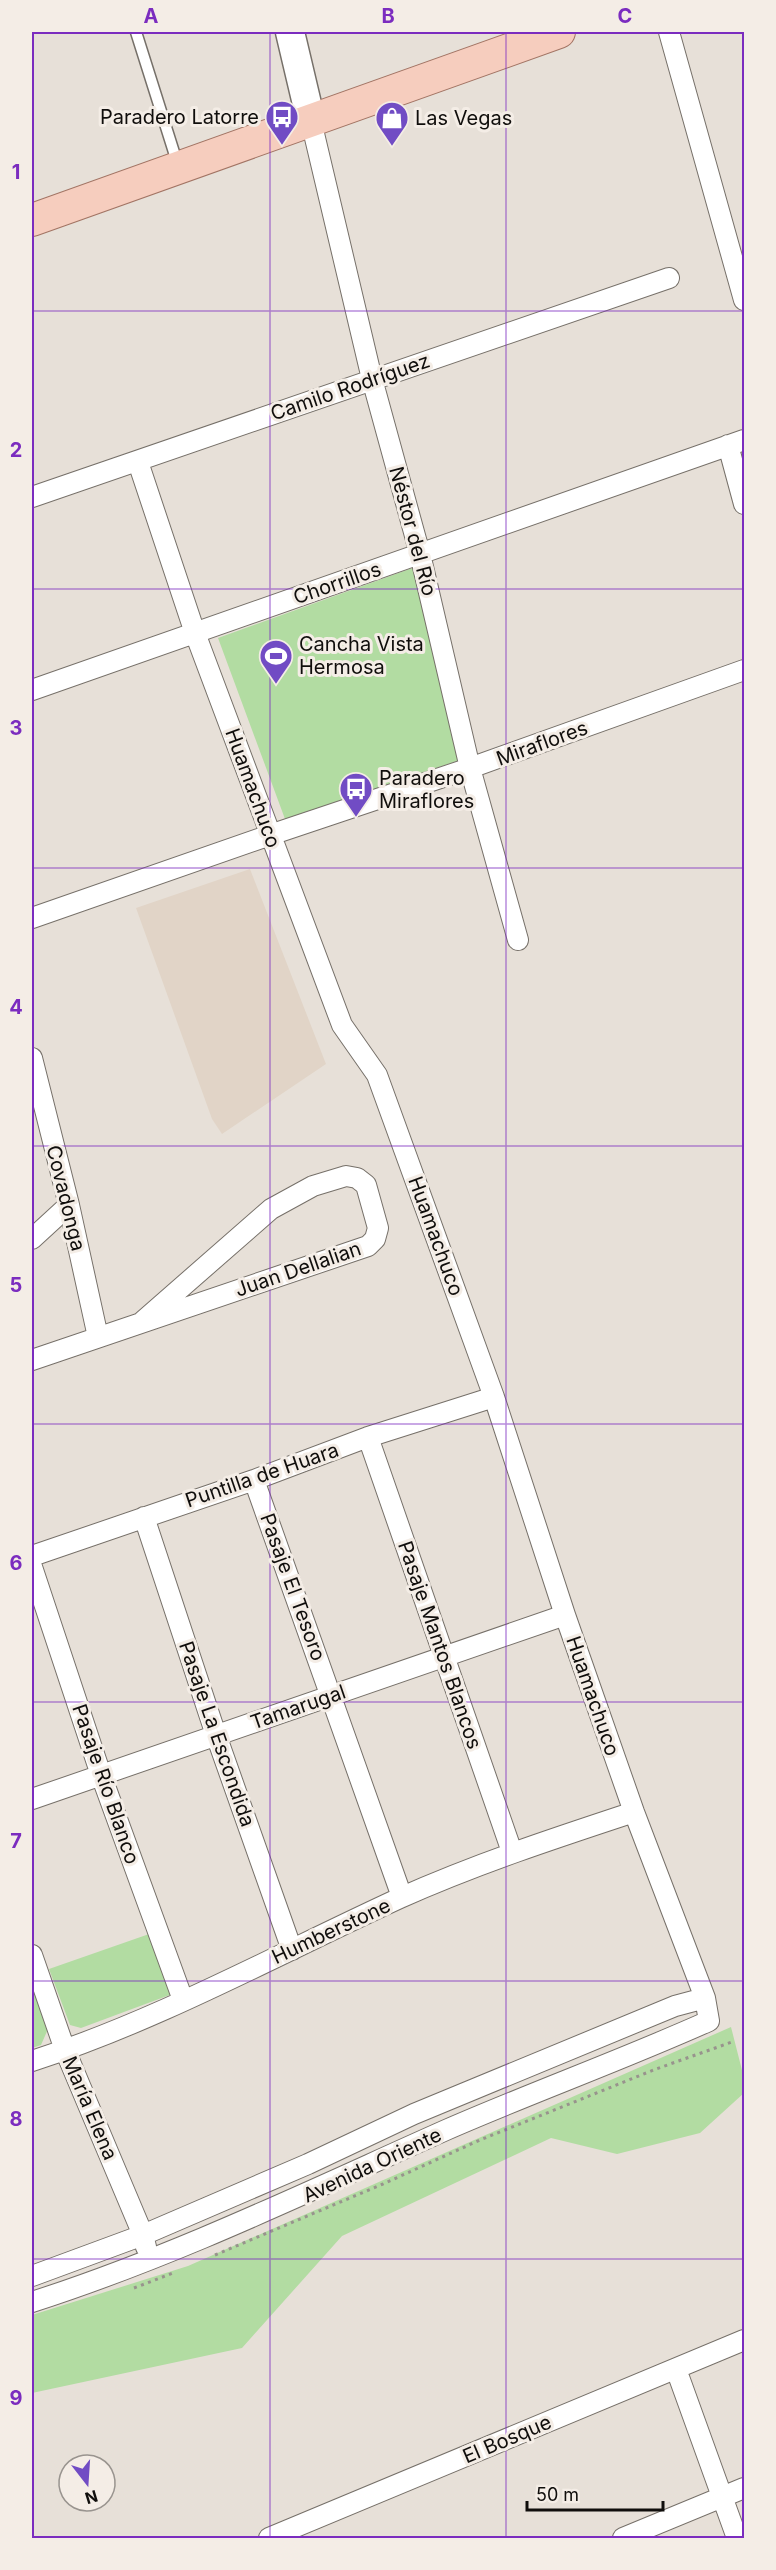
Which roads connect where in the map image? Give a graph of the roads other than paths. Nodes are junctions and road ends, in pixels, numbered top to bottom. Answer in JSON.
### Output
{"nodes":[{"id":1,"x":136,"y":32,"type":"edge"},
{"id":2,"x":290,"y":32,"type":"edge"},
{"id":3,"x":560,"y":32,"type":"edge"},
{"id":4,"x":669,"y":32,"type":"edge"},
{"id":5,"x":311,"y":121,"type":"junction"},
{"id":6,"x":179,"y":168,"type":"junction"},
{"id":7,"x":32,"y":220,"type":"edge"},
{"id":8,"x":669,"y":278,"type":"dead end"},
{"id":9,"x":744,"y":300,"type":"edge"},
{"id":10,"x":372,"y":379,"type":"junction"},
{"id":11,"x":736,"y":442,"type":"edge"},
{"id":12,"x":138,"y":462,"type":"junction"},
{"id":13,"x":32,"y":497,"type":"edge"},
{"id":14,"x":744,"y":504,"type":"edge"},
{"id":15,"x":420,"y":554,"type":"junction"},
{"id":16,"x":195,"y":633,"type":"junction"},
{"id":17,"x":744,"y":670,"type":"edge"},
{"id":18,"x":32,"y":690,"type":"edge"},
{"id":19,"x":470,"y":768,"type":"junction"},
{"id":20,"x":270,"y":835,"type":"junction"},
{"id":21,"x":32,"y":918,"type":"edge"},
{"id":22,"x":518,"y":940,"type":"dead end"},
{"id":23,"x":32,"y":1058,"type":"edge"},
{"id":24,"x":69,"y":1205,"type":"junction"},
{"id":25,"x":32,"y":1239,"type":"edge"},
{"id":26,"x":143,"y":1322,"type":"junction"},
{"id":27,"x":98,"y":1337,"type":"junction"},
{"id":28,"x":32,"y":1360,"type":"edge"},
{"id":29,"x":494,"y":1397,"type":"junction"},
{"id":30,"x":368,"y":1437,"type":"junction"},
{"id":31,"x":254,"y":1480,"type":"junction"},
{"id":32,"x":144,"y":1517,"type":"junction"},
{"id":33,"x":32,"y":1556,"type":"edge"},
{"id":34,"x":32,"y":1568,"type":"edge"},
{"id":35,"x":565,"y":1616,"type":"junction"},
{"id":36,"x":443,"y":1657,"type":"junction"},
{"id":37,"x":332,"y":1695,"type":"junction"},
{"id":38,"x":216,"y":1735,"type":"junction"},
{"id":39,"x":101,"y":1775,"type":"junction"},
{"id":40,"x":32,"y":1799,"type":"edge"},
{"id":41,"x":634,"y":1812,"type":"junction"},
{"id":42,"x":512,"y":1852,"type":"junction"},
{"id":43,"x":402,"y":1897,"type":"junction"},
{"id":44,"x":292,"y":1950,"type":"junction"},
{"id":45,"x":32,"y":1955,"type":"edge"},
{"id":46,"x":705,"y":1998,"type":"junction"},
{"id":47,"x":183,"y":2000,"type":"junction"},
{"id":48,"x":709,"y":2021,"type":"joint"},
{"id":49,"x":65,"y":2050,"type":"junction"},
{"id":50,"x":32,"y":2061,"type":"edge"},
{"id":51,"x":143,"y":2235,"type":"junction"},
{"id":52,"x":149,"y":2261,"type":"junction"},
{"id":53,"x":32,"y":2276,"type":"edge"},
{"id":54,"x":32,"y":2302,"type":"edge"},
{"id":55,"x":744,"y":2340,"type":"edge"},
{"id":56,"x":676,"y":2369,"type":"junction"},
{"id":57,"x":744,"y":2488,"type":"edge"},
{"id":58,"x":722,"y":2497,"type":"junction"},
{"id":59,"x":269,"y":2538,"type":"edge"},
{"id":60,"x":624,"y":2538,"type":"edge"},
{"id":61,"x":736,"y":2538,"type":"edge"}],
"edges":[{"from":1,"to":6,"type":"lane"},
{"from":2,"to":5,"type":"street"},
{"from":3,"to":5,"type":"main road"},
{"from":4,"to":9,"type":"street"},
{"from":5,"to":6,"type":"main road"},
{"from":5,"to":10,"type":"street","name":"Néstor del Río"},
{"from":6,"to":7,"type":"main road"},
{"from":8,"to":10,"type":"street","name":"Camilo Rodríguez"},
{"from":10,"to":12,"type":"street","name":"Camilo Rodríguez"},
{"from":10,"to":15,"type":"street","name":"Néstor del Río"},
{"from":11,"to":14,"type":"street"},
{"from":11,"to":15,"type":"street","name":"Chorrillos"},
{"from":12,"to":13,"type":"street","name":"Camilo Rodríguez"},
{"from":12,"to":16,"type":"street","name":"Huamachuco"},
{"from":15,"to":16,"type":"street","name":"Chorrillos"},
{"from":15,"to":19,"type":"street","name":"Néstor del Río"},
{"from":16,"to":18,"type":"street","name":"Chorrillos"},
{"from":16,"to":20,"type":"street","name":"Huamachuco"},
{"from":17,"to":19,"type":"street","name":"Miraflores"},
{"from":19,"to":20,"type":"street","name":"Miraflores"},
{"from":19,"to":22,"type":"street","name":"Néstor del Río"},
{"from":20,"to":21,"type":"street","name":"Miraflores"},
{"from":20,"to":29,"type":"street","name":"Huamachuco"},
{"from":23,"to":24,"type":"street","name":"Covadonga"},
{"from":24,"to":25,"type":"street"},
{"from":24,"to":27,"type":"street","name":"Covadonga"},
{"from":26,"to":26,"type":"street","name":"Juan Dellalian"},
{"from":26,"to":27,"type":"street","name":"Juan Dellalian"},
{"from":27,"to":28,"type":"street","name":"Juan Dellalian"},
{"from":29,"to":30,"type":"street","name":"Puntilla de Huara"},
{"from":29,"to":35,"type":"street","name":"Huamachuco"},
{"from":30,"to":31,"type":"street","name":"Puntilla de Huara"},
{"from":30,"to":36,"type":"street","name":"Pasaje Mantos Blancos"},
{"from":31,"to":32,"type":"street","name":"Puntilla de Huara"},
{"from":31,"to":37,"type":"street","name":"Pasaje El Tesoro"},
{"from":32,"to":33,"type":"street","name":"Puntilla de Huara"},
{"from":32,"to":38,"type":"street","name":"Pasaje La Escondida"},
{"from":34,"to":39,"type":"street","name":"Pasaje Río Blanco"},
{"from":35,"to":36,"type":"street","name":"Tamarugal"},
{"from":35,"to":41,"type":"street","name":"Huamachuco"},
{"from":36,"to":37,"type":"street","name":"Tamarugal"},
{"from":36,"to":42,"type":"street","name":"Pasaje Mantos Blancos"},
{"from":37,"to":38,"type":"street","name":"Tamarugal"},
{"from":37,"to":43,"type":"street","name":"Pasaje El Tesoro"},
{"from":38,"to":39,"type":"street","name":"Tamarugal"},
{"from":38,"to":44,"type":"street","name":"Pasaje La Escondida"},
{"from":39,"to":40,"type":"street","name":"Tamarugal"},
{"from":39,"to":47,"type":"street","name":"Pasaje Río Blanco"},
{"from":41,"to":42,"type":"street","name":"Humberstone"},
{"from":41,"to":46,"type":"street","name":"Huamachuco"},
{"from":42,"to":43,"type":"street","name":"Humberstone"},
{"from":43,"to":44,"type":"street","name":"Humberstone"},
{"from":44,"to":47,"type":"street","name":"Humberstone"},
{"from":45,"to":49,"type":"street","name":"María Elena"},
{"from":46,"to":48,"type":"street","name":"Huamachuco"},
{"from":46,"to":51,"type":"street","name":"Avenida Oriente"},
{"from":47,"to":49,"type":"street","name":"Humberstone"},
{"from":48,"to":52,"type":"street","name":"Avenida Oriente"},
{"from":49,"to":50,"type":"street","name":"Humberstone"},
{"from":49,"to":51,"type":"street","name":"María Elena"},
{"from":51,"to":52,"type":"street","name":"María Elena"},
{"from":51,"to":53,"type":"street","name":"Avenida Oriente"},
{"from":52,"to":54,"type":"street","name":"Avenida Oriente"},
{"from":55,"to":56,"type":"street","name":"El Bosque"},
{"from":56,"to":58,"type":"street"},
{"from":56,"to":59,"type":"street","name":"El Bosque"},
{"from":57,"to":58,"type":"street"},
{"from":58,"to":60,"type":"street"},
{"from":58,"to":61,"type":"street"}]}
